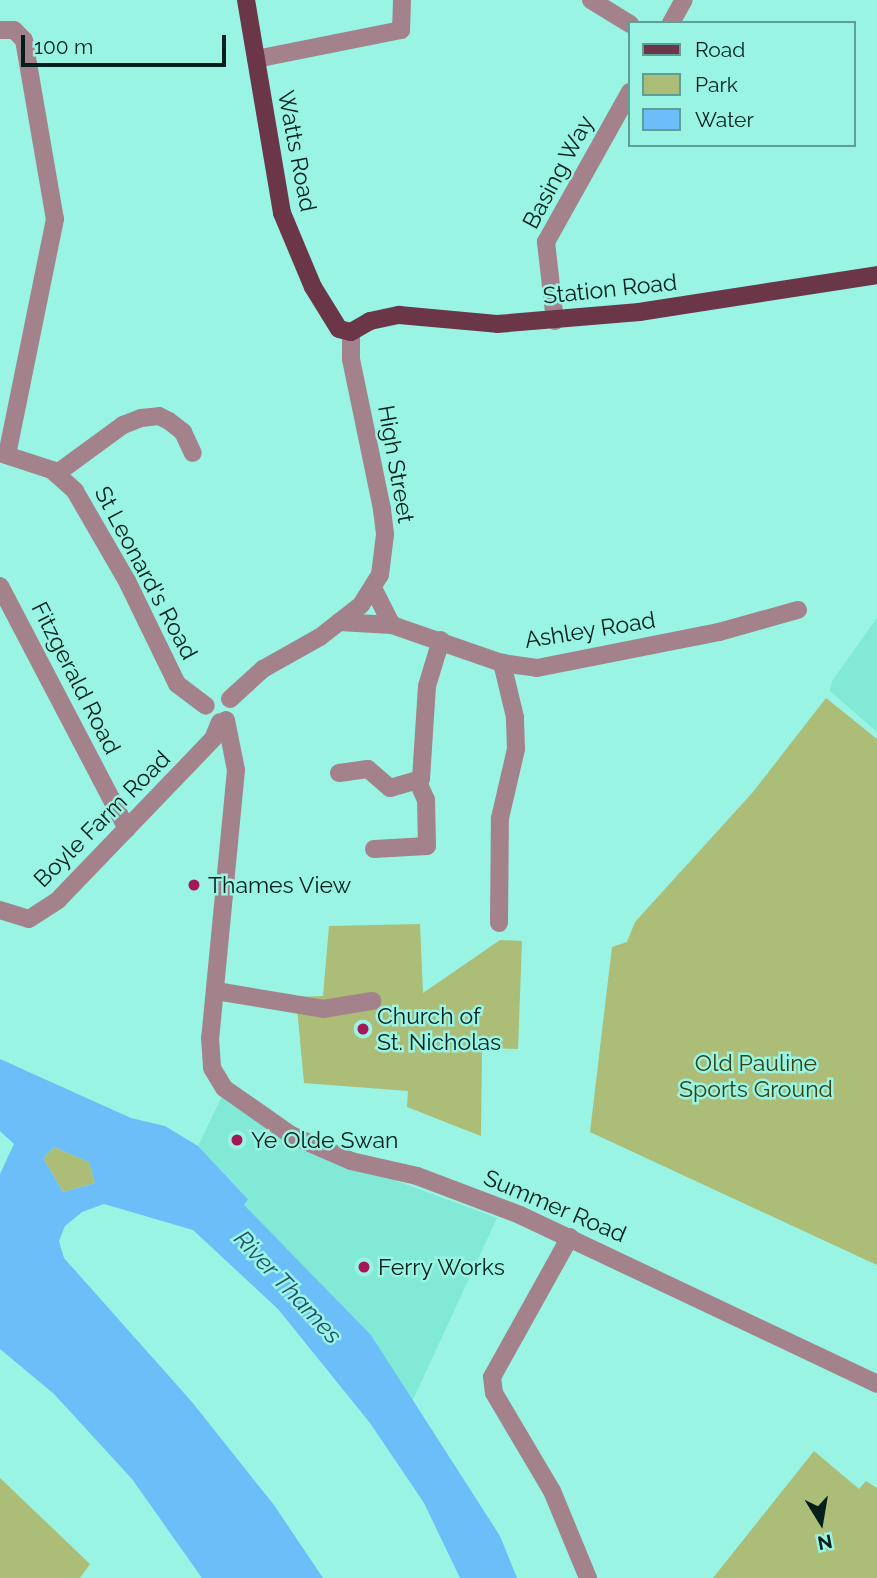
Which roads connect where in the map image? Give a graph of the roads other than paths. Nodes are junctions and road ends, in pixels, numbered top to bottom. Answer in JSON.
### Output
{"nodes":[{"id":1,"x":246,"y":0,"type":"edge"},
{"id":2,"x":402,"y":0,"type":"edge"},
{"id":3,"x":591,"y":0,"type":"edge"},
{"id":4,"x":684,"y":0,"type":"edge"},
{"id":5,"x":672,"y":21,"type":"edge"},
{"id":6,"x":628,"y":23,"type":"edge"},
{"id":7,"x":0,"y":30,"type":"edge"},
{"id":8,"x":256,"y":59,"type":"junction"},
{"id":9,"x":628,"y":96,"type":"edge"},
{"id":10,"x":877,"y":275,"type":"edge"},
{"id":11,"x":555,"y":321,"type":"junction"},
{"id":12,"x":351,"y":332,"type":"junction"},
{"id":13,"x":184,"y":447,"type":"dead end"},
{"id":14,"x":4,"y":454,"type":"edge"},
{"id":15,"x":56,"y":474,"type":"junction"},
{"id":16,"x":0,"y":586,"type":"edge"},
{"id":17,"x":374,"y":590,"type":"junction"},
{"id":18,"x":798,"y":610,"type":"dead end"},
{"id":19,"x":339,"y":622,"type":"junction"},
{"id":20,"x":392,"y":625,"type":"junction"},
{"id":21,"x":441,"y":640,"type":"junction"},
{"id":22,"x":502,"y":663,"type":"junction"},
{"id":23,"x":230,"y":699,"type":"junction"},
{"id":24,"x":206,"y":706,"type":"junction"},
{"id":25,"x":223,"y":721,"type":"junction"},
{"id":26,"x":339,"y":773,"type":"dead end"},
{"id":27,"x":418,"y":782,"type":"junction"},
{"id":28,"x":127,"y":829,"type":"junction"},
{"id":29,"x":374,"y":849,"type":"dead end"},
{"id":30,"x":0,"y":910,"type":"edge"},
{"id":31,"x":499,"y":923,"type":"dead end"},
{"id":32,"x":216,"y":991,"type":"junction"},
{"id":33,"x":372,"y":1001,"type":"dead end"},
{"id":34,"x":569,"y":1237,"type":"junction"},
{"id":35,"x":877,"y":1384,"type":"edge"},
{"id":36,"x":589,"y":1578,"type":"edge"}],
"edges":[{"from":1,"to":8,"type":"main road","name":"Watts Road"},
{"from":2,"to":8,"type":"street"},
{"from":3,"to":6,"type":"street"},
{"from":4,"to":5,"type":"street"},
{"from":7,"to":14,"type":"street"},
{"from":8,"to":12,"type":"main road","name":"Watts Road"},
{"from":9,"to":11,"type":"street","name":"Basing Way"},
{"from":10,"to":11,"type":"main road","name":"Station Road"},
{"from":11,"to":12,"type":"main road","name":"Station Road"},
{"from":12,"to":17,"type":"street","name":"High Street"},
{"from":13,"to":15,"type":"street"},
{"from":14,"to":15,"type":"street","name":"St Leonard's Road"},
{"from":15,"to":24,"type":"street","name":"St Leonard's Road"},
{"from":16,"to":28,"type":"street","name":"Fitzgerald Road"},
{"from":17,"to":19,"type":"street"},
{"from":17,"to":20,"type":"street"},
{"from":18,"to":22,"type":"street","name":"Ashley Road"},
{"from":19,"to":20,"type":"street","name":"Ashley Road"},
{"from":19,"to":23,"type":"street"},
{"from":20,"to":21,"type":"street","name":"Ashley Road"},
{"from":21,"to":22,"type":"street","name":"Ashley Road"},
{"from":21,"to":27,"type":"street"},
{"from":22,"to":31,"type":"street"},
{"from":23,"to":24,"type":"street"},
{"from":23,"to":25,"type":"street"},
{"from":24,"to":25,"type":"street"},
{"from":25,"to":28,"type":"street","name":"Boyle Farm Road"},
{"from":25,"to":32,"type":"street"},
{"from":26,"to":27,"type":"street"},
{"from":27,"to":29,"type":"street"},
{"from":28,"to":30,"type":"street","name":"Boyle Farm Road"},
{"from":32,"to":33,"type":"street"},
{"from":32,"to":34,"type":"street","name":"Summer Road"},
{"from":34,"to":35,"type":"street","name":"Summer Road"},
{"from":34,"to":36,"type":"street"}]}
